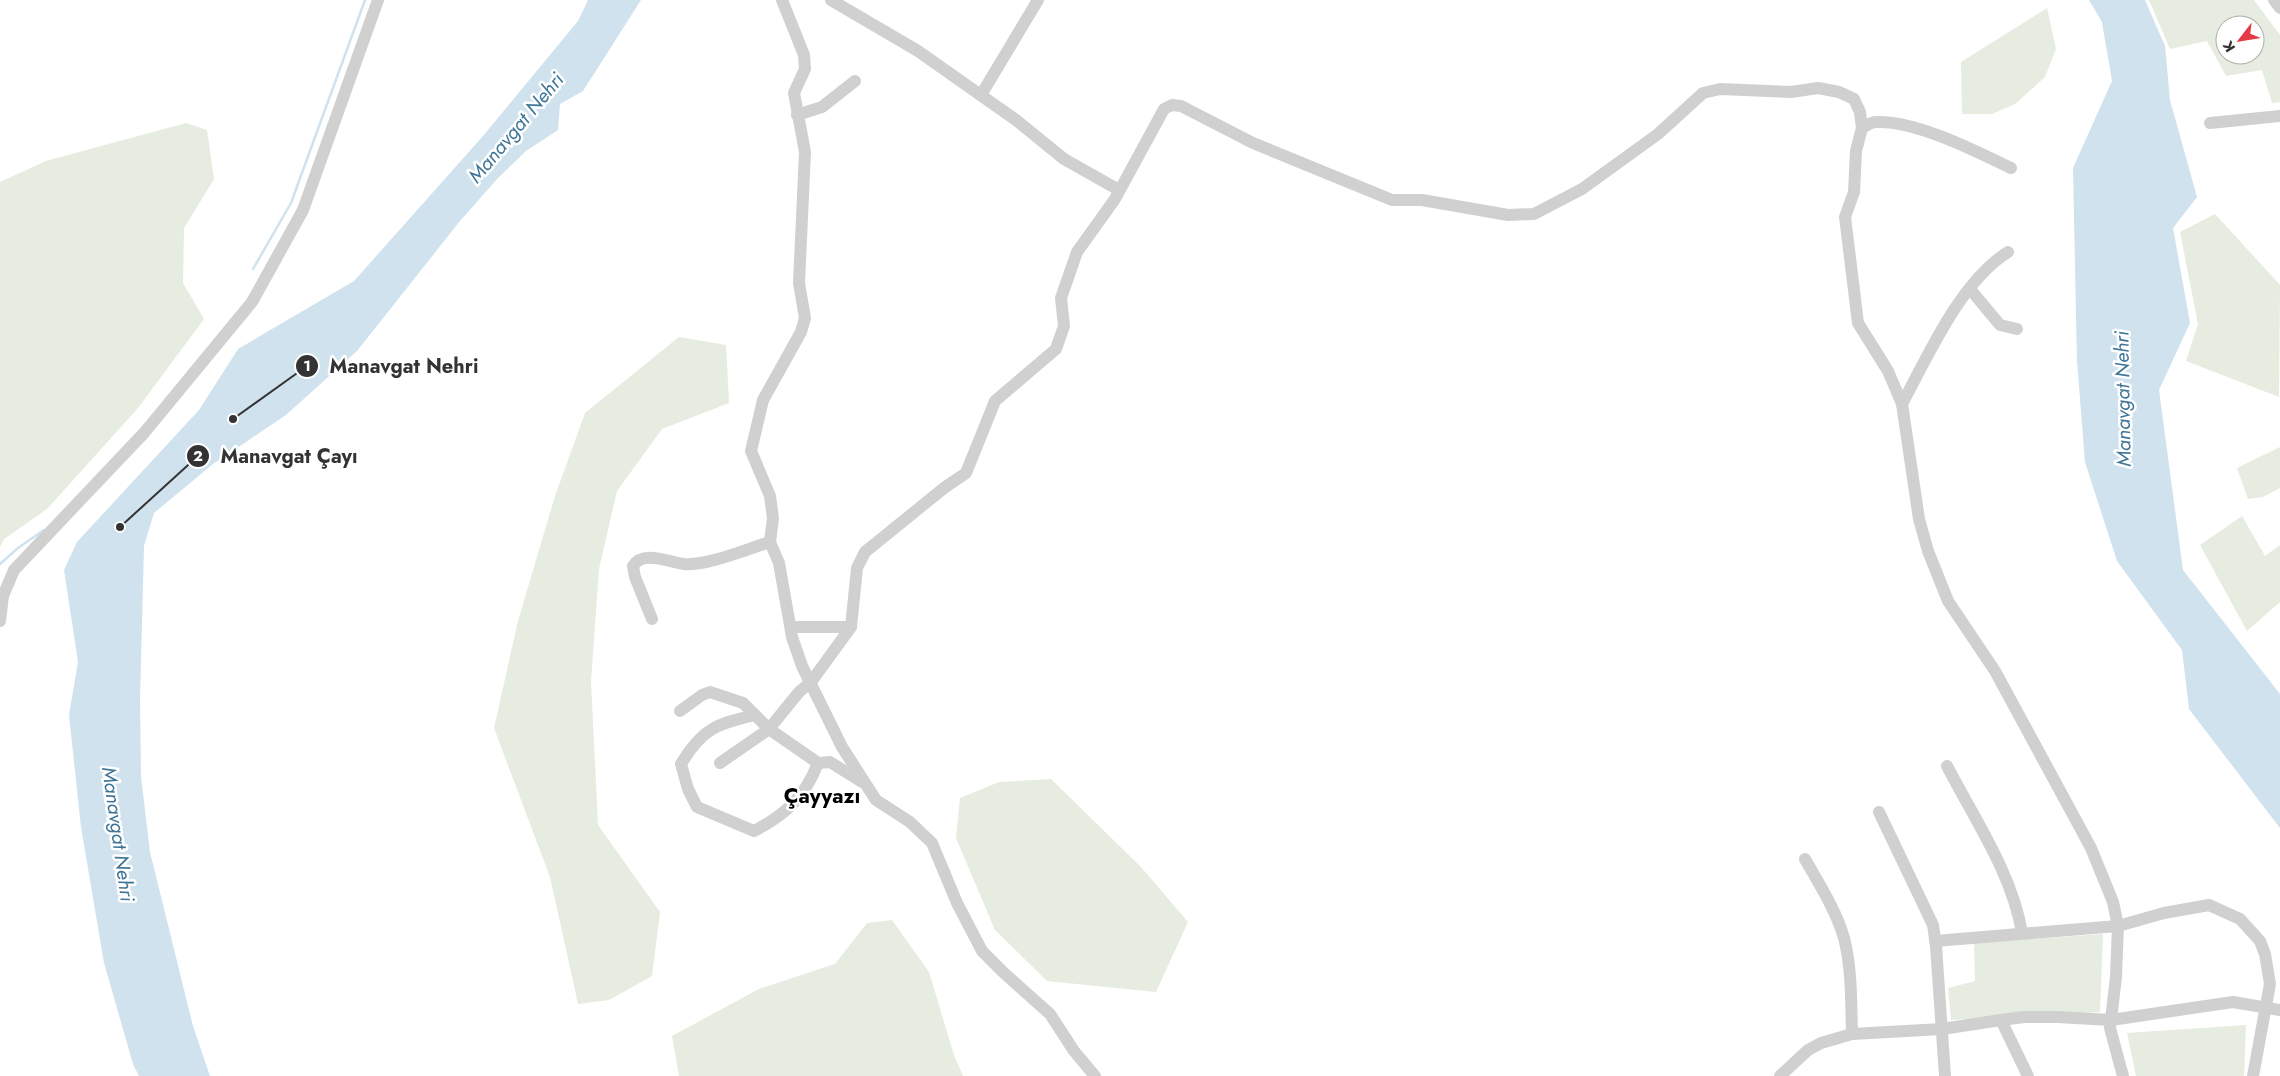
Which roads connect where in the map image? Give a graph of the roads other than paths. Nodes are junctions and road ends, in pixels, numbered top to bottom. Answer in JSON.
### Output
{"nodes":[{"id":1,"x":378,"y":0,"type":"edge"},
{"id":2,"x":782,"y":0,"type":"edge"},
{"id":3,"x":830,"y":0,"type":"edge"},
{"id":4,"x":1038,"y":0,"type":"edge"},
{"id":5,"x":2274,"y":0,"type":"edge"},
{"id":6,"x":2280,"y":8,"type":"edge"},
{"id":7,"x":855,"y":81,"type":"dead end"},
{"id":8,"x":981,"y":94,"type":"junction"},
{"id":9,"x":797,"y":115,"type":"junction"},
{"id":10,"x":2280,"y":116,"type":"edge"},
{"id":11,"x":2210,"y":123,"type":"dead end"},
{"id":12,"x":1862,"y":128,"type":"junction"},
{"id":13,"x":2011,"y":168,"type":"dead end"},
{"id":14,"x":1119,"y":190,"type":"junction"},
{"id":15,"x":2008,"y":252,"type":"dead end"},
{"id":16,"x":1970,"y":289,"type":"junction"},
{"id":17,"x":2017,"y":330,"type":"dead end"},
{"id":18,"x":1902,"y":404,"type":"junction"},
{"id":19,"x":770,"y":542,"type":"junction"},
{"id":20,"x":652,"y":619,"type":"dead end"},
{"id":21,"x":0,"y":621,"type":"edge"},
{"id":22,"x":791,"y":627,"type":"junction"},
{"id":23,"x":851,"y":627,"type":"junction"},
{"id":24,"x":811,"y":682,"type":"junction"},
{"id":25,"x":680,"y":711,"type":"dead end"},
{"id":26,"x":755,"y":715,"type":"junction"},
{"id":27,"x":769,"y":729,"type":"junction"},
{"id":28,"x":720,"y":763,"type":"dead end"},
{"id":29,"x":818,"y":763,"type":"junction"},
{"id":30,"x":1947,"y":766,"type":"dead end"},
{"id":31,"x":866,"y":784,"type":"junction"},
{"id":32,"x":1879,"y":812,"type":"dead end"},
{"id":33,"x":1805,"y":859,"type":"dead end"},
{"id":34,"x":2118,"y":926,"type":"junction"},
{"id":35,"x":2022,"y":933,"type":"junction"},
{"id":36,"x":1935,"y":941,"type":"junction"},
{"id":37,"x":2266,"y":1007,"type":"junction"},
{"id":38,"x":2280,"y":1010,"type":"edge"},
{"id":39,"x":2001,"y":1020,"type":"junction"},
{"id":40,"x":2111,"y":1020,"type":"junction"},
{"id":41,"x":1942,"y":1029,"type":"junction"},
{"id":42,"x":1852,"y":1034,"type":"junction"},
{"id":43,"x":1095,"y":1076,"type":"edge"},
{"id":44,"x":1780,"y":1076,"type":"edge"},
{"id":45,"x":1945,"y":1076,"type":"edge"},
{"id":46,"x":2028,"y":1076,"type":"edge"},
{"id":47,"x":2122,"y":1076,"type":"edge"},
{"id":48,"x":2253,"y":1076,"type":"edge"}],
"edges":[{"from":1,"to":21,"type":"street"},
{"from":2,"to":9,"type":"street"},
{"from":3,"to":8,"type":"street"},
{"from":4,"to":8,"type":"street"},
{"from":5,"to":6,"type":"street"},
{"from":7,"to":9,"type":"street"},
{"from":8,"to":14,"type":"street"},
{"from":9,"to":19,"type":"street"},
{"from":10,"to":11,"type":"street"},
{"from":12,"to":13,"type":"street"},
{"from":12,"to":14,"type":"street"},
{"from":12,"to":18,"type":"street"},
{"from":14,"to":23,"type":"street"},
{"from":15,"to":16,"type":"street"},
{"from":16,"to":17,"type":"street"},
{"from":16,"to":18,"type":"street"},
{"from":18,"to":34,"type":"street"},
{"from":19,"to":20,"type":"street"},
{"from":19,"to":22,"type":"street"},
{"from":22,"to":23,"type":"street"},
{"from":22,"to":24,"type":"street"},
{"from":23,"to":24,"type":"street"},
{"from":24,"to":27,"type":"street"},
{"from":24,"to":31,"type":"street"},
{"from":25,"to":26,"type":"street"},
{"from":26,"to":27,"type":"street"},
{"from":26,"to":29,"type":"street"},
{"from":27,"to":28,"type":"street"},
{"from":27,"to":29,"type":"street"},
{"from":29,"to":31,"type":"street"},
{"from":30,"to":35,"type":"street"},
{"from":31,"to":43,"type":"street"},
{"from":32,"to":36,"type":"street"},
{"from":33,"to":42,"type":"street"},
{"from":34,"to":35,"type":"street"},
{"from":34,"to":37,"type":"street"},
{"from":34,"to":40,"type":"street"},
{"from":35,"to":36,"type":"street"},
{"from":36,"to":41,"type":"street"},
{"from":37,"to":38,"type":"street"},
{"from":37,"to":40,"type":"street"},
{"from":37,"to":48,"type":"street"},
{"from":39,"to":40,"type":"street"},
{"from":39,"to":41,"type":"street"},
{"from":39,"to":46,"type":"street"},
{"from":40,"to":47,"type":"street"},
{"from":41,"to":42,"type":"street"},
{"from":41,"to":45,"type":"street"},
{"from":42,"to":44,"type":"street"}]}
